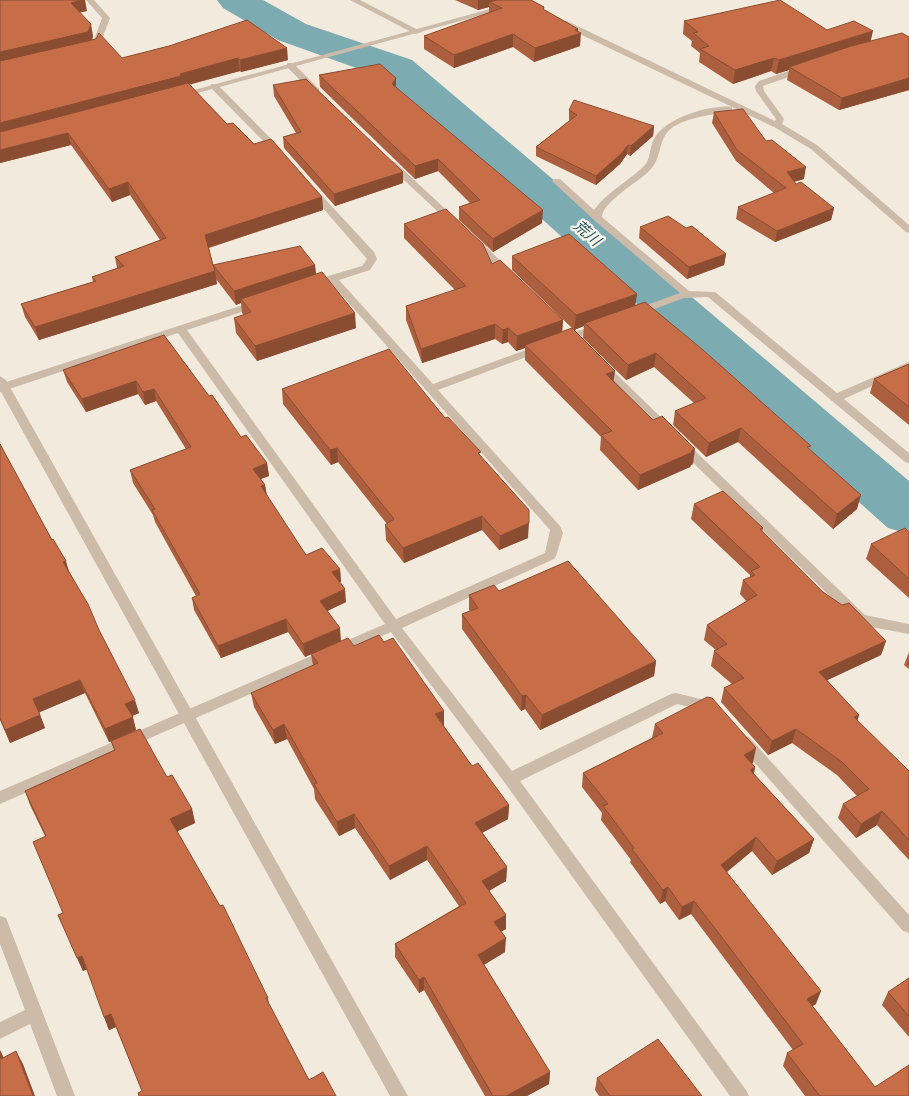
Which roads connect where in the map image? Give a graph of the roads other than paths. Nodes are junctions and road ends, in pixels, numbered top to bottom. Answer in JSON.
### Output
{"nodes":[{"id":1,"x":90,"y":0,"type":"edge"},
{"id":2,"x":354,"y":0,"type":"edge"},
{"id":3,"x":514,"y":5,"type":"edge"},
{"id":4,"x":553,"y":18,"type":"edge"},
{"id":5,"x":418,"y":32,"type":"junction"},
{"id":6,"x":80,"y":51,"type":"edge"},
{"id":7,"x":290,"y":65,"type":"junction"},
{"id":8,"x":810,"y":66,"type":"edge"},
{"id":9,"x":214,"y":86,"type":"junction"},
{"id":10,"x":167,"y":98,"type":"edge"},
{"id":11,"x":326,"y":101,"type":"edge"},
{"id":12,"x":739,"y":108,"type":"junction"},
{"id":13,"x":777,"y":126,"type":"junction"},
{"id":14,"x":384,"y":156,"type":"edge"},
{"id":15,"x":284,"y":158,"type":"edge"},
{"id":16,"x":304,"y":180,"type":"edge"},
{"id":17,"x":557,"y":180,"type":"dead end"},
{"id":18,"x":597,"y":218,"type":"junction"},
{"id":19,"x":909,"y":230,"type":"edge"},
{"id":20,"x":332,"y":278,"type":"junction"},
{"id":21,"x":516,"y":282,"type":"edge"},
{"id":22,"x":313,"y":285,"type":"edge"},
{"id":23,"x":688,"y":295,"type":"junction"},
{"id":24,"x":266,"y":301,"type":"edge"},
{"id":25,"x":626,"y":316,"type":"edge"},
{"id":26,"x":608,"y":323,"type":"edge"},
{"id":27,"x":181,"y":329,"type":"junction"},
{"id":28,"x":592,"y":357,"type":"edge"},
{"id":29,"x":909,"y":365,"type":"edge"},
{"id":30,"x":1,"y":385,"type":"edge"},
{"id":31,"x":430,"y":390,"type":"junction"},
{"id":32,"x":836,"y":398,"type":"junction"},
{"id":33,"x":909,"y":459,"type":"edge"},
{"id":34,"x":393,"y":625,"type":"junction"},
{"id":35,"x":909,"y":629,"type":"edge"},
{"id":36,"x":721,"y":714,"type":"edge"},
{"id":37,"x":186,"y":715,"type":"junction"},
{"id":38,"x":734,"y":729,"type":"edge"},
{"id":39,"x":510,"y":779,"type":"junction"},
{"id":40,"x":0,"y":798,"type":"edge"},
{"id":41,"x":0,"y":923,"type":"edge"},
{"id":42,"x":909,"y":926,"type":"edge"},
{"id":43,"x":34,"y":1014,"type":"junction"},
{"id":44,"x":0,"y":1031,"type":"edge"},
{"id":45,"x":66,"y":1096,"type":"edge"},
{"id":46,"x":399,"y":1096,"type":"edge"},
{"id":47,"x":740,"y":1096,"type":"edge"}],
"edges":[{"from":1,"to":6,"type":"street"},
{"from":2,"to":5,"type":"street"},
{"from":3,"to":5,"type":"street"},
{"from":4,"to":12,"type":"street"},
{"from":5,"to":7,"type":"street"},
{"from":7,"to":9,"type":"street"},
{"from":7,"to":11,"type":"street"},
{"from":8,"to":13,"type":"street"},
{"from":9,"to":10,"type":"street"},
{"from":9,"to":15,"type":"street"},
{"from":12,"to":13,"type":"street"},
{"from":12,"to":18,"type":"street"},
{"from":13,"to":19,"type":"street"},
{"from":14,"to":21,"type":"street"},
{"from":16,"to":20,"type":"street"},
{"from":17,"to":18,"type":"street"},
{"from":18,"to":23,"type":"street"},
{"from":20,"to":22,"type":"street"},
{"from":20,"to":31,"type":"street"},
{"from":23,"to":25,"type":"street"},
{"from":23,"to":32,"type":"street"},
{"from":24,"to":27,"type":"street"},
{"from":26,"to":31,"type":"street"},
{"from":27,"to":30,"type":"street"},
{"from":27,"to":34,"type":"street"},
{"from":28,"to":35,"type":"street"},
{"from":29,"to":32,"type":"street"},
{"from":30,"to":37,"type":"street"},
{"from":31,"to":34,"type":"street"},
{"from":32,"to":33,"type":"street"},
{"from":34,"to":37,"type":"street"},
{"from":34,"to":39,"type":"street"},
{"from":36,"to":39,"type":"street"},
{"from":37,"to":40,"type":"street"},
{"from":37,"to":46,"type":"street"},
{"from":38,"to":42,"type":"street"},
{"from":39,"to":47,"type":"street"},
{"from":41,"to":43,"type":"street"},
{"from":43,"to":44,"type":"street"},
{"from":43,"to":45,"type":"street"}]}
